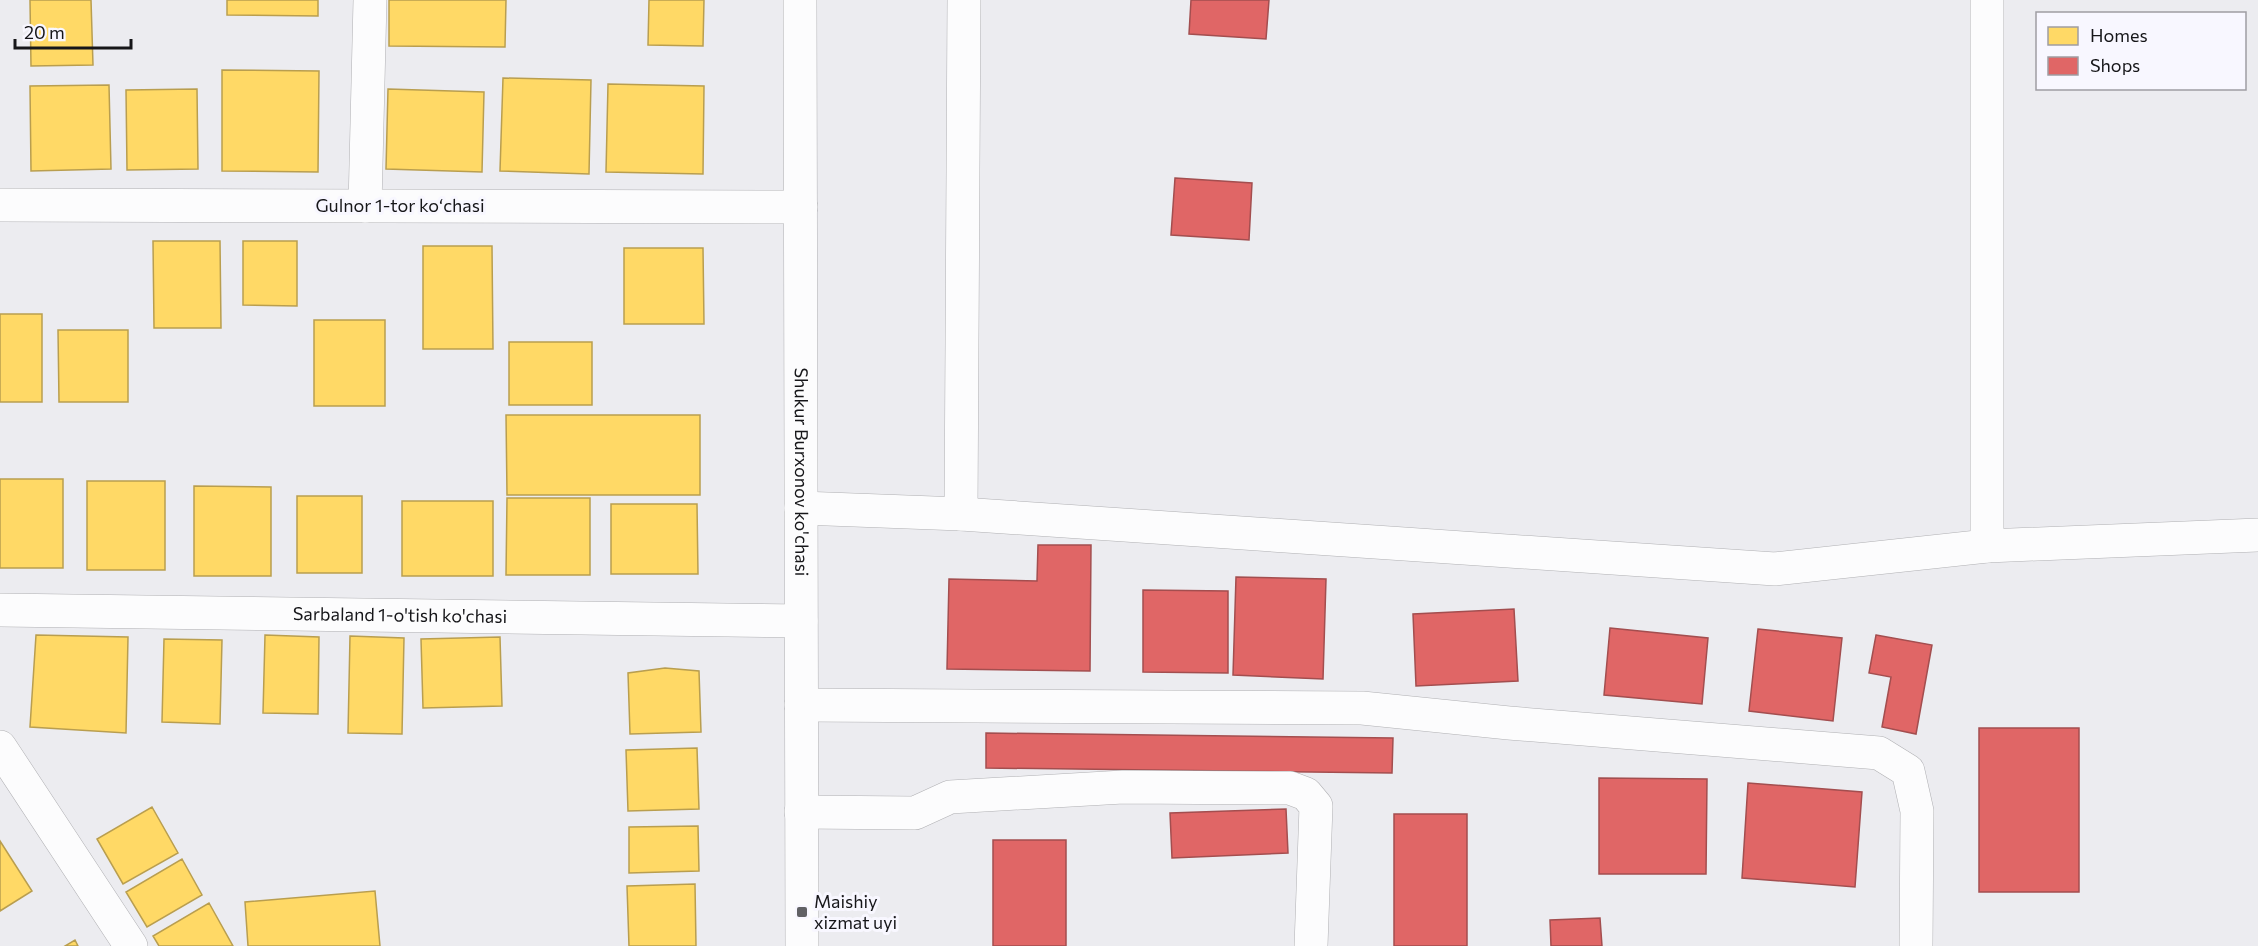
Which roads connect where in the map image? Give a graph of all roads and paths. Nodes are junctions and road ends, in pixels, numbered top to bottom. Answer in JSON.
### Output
{"nodes":[{"id":1,"x":370,"y":0,"type":"edge"},
{"id":2,"x":800,"y":0,"type":"edge"},
{"id":3,"x":964,"y":0,"type":"edge"},
{"id":4,"x":1987,"y":0,"type":"edge"},
{"id":5,"x":0,"y":205,"type":"edge"},
{"id":6,"x":365,"y":206,"type":"junction"},
{"id":7,"x":801,"y":207,"type":"junction"},
{"id":8,"x":801,"y":508,"type":"junction"},
{"id":9,"x":961,"y":514,"type":"junction"},
{"id":10,"x":2258,"y":535,"type":"edge"},
{"id":11,"x":1987,"y":546,"type":"junction"},
{"id":12,"x":0,"y":610,"type":"edge"},
{"id":13,"x":801,"y":621,"type":"junction"},
{"id":14,"x":801,"y":705,"type":"junction"},
{"id":15,"x":0,"y":747,"type":"edge"},
{"id":16,"x":801,"y":812,"type":"junction"},
{"id":17,"x":131,"y":946,"type":"edge"},
{"id":18,"x":802,"y":946,"type":"edge"},
{"id":19,"x":1311,"y":946,"type":"edge"},
{"id":20,"x":1916,"y":946,"type":"edge"}],
"edges":[{"from":1,"to":6,"type":"street"},
{"from":2,"to":7,"type":"street","name":"Shukur Burxonov ko'chasi"},
{"from":3,"to":9,"type":"street"},
{"from":4,"to":11,"type":"street"},
{"from":5,"to":6,"type":"street","name":"Gulnor 1-tor koʻchasi"},
{"from":6,"to":7,"type":"street","name":"Gulnor 1-tor koʻchasi"},
{"from":7,"to":8,"type":"street","name":"Shukur Burxonov ko'chasi"},
{"from":8,"to":9,"type":"street"},
{"from":8,"to":13,"type":"street","name":"Shukur Burxonov ko'chasi"},
{"from":9,"to":11,"type":"street"},
{"from":10,"to":11,"type":"street"},
{"from":12,"to":13,"type":"street","name":"Sarbaland 1-o'tish ko'chasi"},
{"from":13,"to":14,"type":"street","name":"Shukur Burxonov ko'chasi"},
{"from":14,"to":16,"type":"street","name":"Shukur Burxonov ko'chasi"},
{"from":14,"to":20,"type":"street"},
{"from":15,"to":17,"type":"street"},
{"from":16,"to":18,"type":"street","name":"Shukur Burxonov ko'chasi"},
{"from":16,"to":19,"type":"street"}]}
